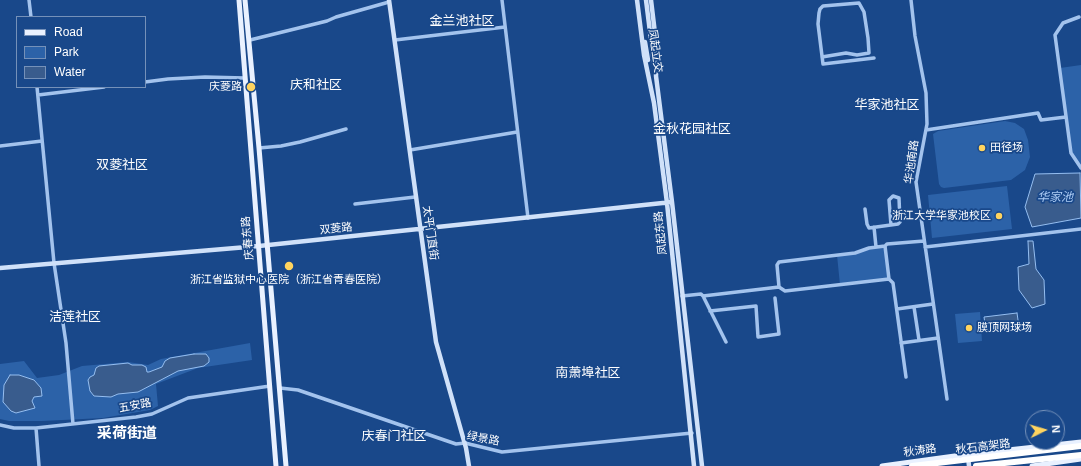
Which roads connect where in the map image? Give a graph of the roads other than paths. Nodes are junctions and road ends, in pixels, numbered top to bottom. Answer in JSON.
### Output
{"nodes":[{"id":1,"x":29,"y":0,"type":"edge"},
{"id":2,"x":238,"y":0,"type":"edge"},
{"id":3,"x":246,"y":0,"type":"edge"},
{"id":4,"x":502,"y":0,"type":"edge"},
{"id":5,"x":638,"y":0,"type":"edge"},
{"id":6,"x":646,"y":0,"type":"edge"},
{"id":7,"x":651,"y":0,"type":"edge"},
{"id":8,"x":911,"y":0,"type":"edge"},
{"id":9,"x":389,"y":1,"type":"edge"},
{"id":10,"x":31,"y":16,"type":"edge"},
{"id":11,"x":1079,"y":17,"type":"dead end"},
{"id":12,"x":505,"y":27,"type":"junction"},
{"id":13,"x":250,"y":40,"type":"junction"},
{"id":14,"x":395,"y":40,"type":"junction"},
{"id":15,"x":822,"y":57,"type":"junction"},
{"id":16,"x":874,"y":58,"type":"dead end"},
{"id":17,"x":656,"y":76,"type":"junction"},
{"id":18,"x":244,"y":78,"type":"junction"},
{"id":19,"x":146,"y":82,"type":"edge"},
{"id":20,"x":37,"y":88,"type":"edge"},
{"id":21,"x":97,"y":88,"type":"edge"},
{"id":22,"x":38,"y":96,"type":"junction"},
{"id":23,"x":654,"y":103,"type":"junction"},
{"id":24,"x":1066,"y":117,"type":"junction"},
{"id":25,"x":346,"y":129,"type":"dead end"},
{"id":26,"x":926,"y":130,"type":"junction"},
{"id":27,"x":517,"y":132,"type":"junction"},
{"id":28,"x":42,"y":141,"type":"junction"},
{"id":29,"x":0,"y":146,"type":"edge"},
{"id":30,"x":259,"y":148,"type":"junction"},
{"id":31,"x":410,"y":150,"type":"junction"},
{"id":32,"x":1081,"y":168,"type":"edge"},
{"id":33,"x":415,"y":197,"type":"junction"},
{"id":34,"x":670,"y":202,"type":"junction"},
{"id":35,"x":356,"y":204,"type":"dead end"},
{"id":36,"x":865,"y":209,"type":"dead end"},
{"id":37,"x":528,"y":218,"type":"junction"},
{"id":38,"x":890,"y":225,"type":"junction"},
{"id":39,"x":874,"y":227,"type":"junction"},
{"id":40,"x":1081,"y":229,"type":"edge"},
{"id":41,"x":420,"y":230,"type":"junction"},
{"id":42,"x":924,"y":241,"type":"junction"},
{"id":43,"x":268,"y":245,"type":"junction"},
{"id":44,"x":259,"y":246,"type":"junction"},
{"id":45,"x":885,"y":246,"type":"junction"},
{"id":46,"x":876,"y":247,"type":"junction"},
{"id":47,"x":925,"y":247,"type":"junction"},
{"id":48,"x":54,"y":263,"type":"junction"},
{"id":49,"x":0,"y":268,"type":"edge"},
{"id":50,"x":889,"y":279,"type":"junction"},
{"id":51,"x":779,"y":287,"type":"junction"},
{"id":52,"x":682,"y":296,"type":"junction"},
{"id":53,"x":703,"y":296,"type":"junction"},
{"id":54,"x":775,"y":298,"type":"dead end"},
{"id":55,"x":933,"y":304,"type":"junction"},
{"id":56,"x":914,"y":307,"type":"junction"},
{"id":57,"x":897,"y":309,"type":"junction"},
{"id":58,"x":710,"y":311,"type":"junction"},
{"id":59,"x":938,"y":338,"type":"junction"},
{"id":60,"x":919,"y":340,"type":"junction"},
{"id":61,"x":726,"y":342,"type":"dead end"},
{"id":62,"x":902,"y":343,"type":"junction"},
{"id":63,"x":906,"y":377,"type":"dead end"},
{"id":64,"x":270,"y":386,"type":"junction"},
{"id":65,"x":280,"y":388,"type":"junction"},
{"id":66,"x":947,"y":398,"type":"dead end"},
{"id":67,"x":73,"y":424,"type":"junction"},
{"id":68,"x":0,"y":425,"type":"edge"},
{"id":69,"x":36,"y":428,"type":"junction"},
{"id":70,"x":692,"y":433,"type":"junction"},
{"id":71,"x":1081,"y":442,"type":"edge"},
{"id":72,"x":465,"y":444,"type":"junction"},
{"id":73,"x":1081,"y":446,"type":"edge"},
{"id":74,"x":968,"y":455,"type":"junction"},
{"id":75,"x":1081,"y":455,"type":"edge"},
{"id":76,"x":1081,"y":459,"type":"edge"},
{"id":77,"x":39,"y":466,"type":"edge"},
{"id":78,"x":276,"y":466,"type":"edge"},
{"id":79,"x":286,"y":466,"type":"edge"},
{"id":80,"x":469,"y":466,"type":"edge"},
{"id":81,"x":694,"y":466,"type":"edge"},
{"id":82,"x":702,"y":466,"type":"edge"},
{"id":83,"x":882,"y":466,"type":"edge"},
{"id":84,"x":912,"y":466,"type":"edge"},
{"id":85,"x":968,"y":466,"type":"edge"},
{"id":86,"x":976,"y":466,"type":"edge"},
{"id":87,"x":1032,"y":466,"type":"edge"}],
"edges":[{"from":1,"to":10,"type":"street"},
{"from":2,"to":18,"type":"main road","name":"庆春东路"},
{"from":3,"to":13,"type":"main road","name":"庆春东路"},
{"from":4,"to":12,"type":"street"},
{"from":5,"to":23,"type":"street","name":"凤起立交"},
{"from":5,"to":23,"type":"street","name":"凤起东路"},
{"from":6,"to":17,"type":"street","name":"凤起立交"},
{"from":7,"to":17,"type":"street","name":"凤起东路"},
{"from":8,"to":26,"type":"street","name":"华池南路"},
{"from":9,"to":13,"type":"street"},
{"from":9,"to":14,"type":"street","name":"太平门直街"},
{"from":11,"to":24,"type":"street"},
{"from":12,"to":14,"type":"street"},
{"from":12,"to":27,"type":"street"},
{"from":13,"to":30,"type":"main road","name":"庆春东路"},
{"from":14,"to":31,"type":"street","name":"太平门直街"},
{"from":15,"to":15,"type":"street"},
{"from":15,"to":16,"type":"street"},
{"from":17,"to":34,"type":"street","name":"凤起东路"},
{"from":18,"to":19,"type":"street"},
{"from":18,"to":44,"type":"main road","name":"庆春东路"},
{"from":20,"to":22,"type":"street"},
{"from":21,"to":22,"type":"street"},
{"from":22,"to":28,"type":"street"},
{"from":23,"to":34,"type":"street","name":"凤起东路"},
{"from":24,"to":26,"type":"street"},
{"from":24,"to":32,"type":"street"},
{"from":25,"to":30,"type":"street"},
{"from":26,"to":42,"type":"street","name":"华池南路"},
{"from":27,"to":31,"type":"street"},
{"from":27,"to":37,"type":"street"},
{"from":28,"to":29,"type":"street"},
{"from":28,"to":48,"type":"street"},
{"from":30,"to":43,"type":"main road","name":"庆春东路"},
{"from":31,"to":33,"type":"street","name":"太平门直街"},
{"from":33,"to":35,"type":"street"},
{"from":33,"to":41,"type":"street","name":"太平门直街"},
{"from":34,"to":37,"type":"street","name":"双菱路"},
{"from":34,"to":52,"type":"street","name":"凤起东路"},
{"from":34,"to":70,"type":"street","name":"凤起东路"},
{"from":36,"to":39,"type":"street"},
{"from":37,"to":41,"type":"street","name":"双菱路"},
{"from":38,"to":38,"type":"street"},
{"from":38,"to":39,"type":"street"},
{"from":39,"to":46,"type":"street"},
{"from":40,"to":47,"type":"street"},
{"from":41,"to":43,"type":"street","name":"双菱路"},
{"from":41,"to":72,"type":"street","name":"太平门直街"},
{"from":42,"to":45,"type":"street"},
{"from":42,"to":47,"type":"street","name":"华池南路"},
{"from":43,"to":44,"type":"street","name":"双菱路"},
{"from":43,"to":65,"type":"main road","name":"庆春东路"},
{"from":44,"to":48,"type":"street","name":"双菱路"},
{"from":44,"to":64,"type":"main road","name":"庆春东路"},
{"from":45,"to":46,"type":"street"},
{"from":45,"to":50,"type":"street"},
{"from":46,"to":51,"type":"street"},
{"from":47,"to":55,"type":"street","name":"华池南路"},
{"from":48,"to":49,"type":"street","name":"双菱路"},
{"from":48,"to":67,"type":"street"},
{"from":50,"to":51,"type":"street"},
{"from":50,"to":57,"type":"street"},
{"from":51,"to":53,"type":"street"},
{"from":52,"to":53,"type":"street"},
{"from":52,"to":82,"type":"street","name":"凤起东路"},
{"from":53,"to":58,"type":"street"},
{"from":54,"to":58,"type":"street"},
{"from":55,"to":56,"type":"street"},
{"from":55,"to":59,"type":"street","name":"华池南路"},
{"from":56,"to":57,"type":"street"},
{"from":56,"to":60,"type":"street"},
{"from":57,"to":62,"type":"street"},
{"from":58,"to":61,"type":"street"},
{"from":59,"to":60,"type":"street"},
{"from":59,"to":66,"type":"street","name":"华池南路"},
{"from":60,"to":62,"type":"street"},
{"from":62,"to":63,"type":"street"},
{"from":64,"to":67,"type":"street","name":"五安路"},
{"from":64,"to":78,"type":"main road","name":"庆春东路"},
{"from":65,"to":72,"type":"street","name":"绿景路"},
{"from":65,"to":79,"type":"main road","name":"庆春东路"},
{"from":67,"to":69,"type":"street","name":"五安路"},
{"from":68,"to":69,"type":"street","name":"五安路"},
{"from":69,"to":77,"type":"street"},
{"from":70,"to":72,"type":"street","name":"绿景路"},
{"from":70,"to":81,"type":"street","name":"凤起东路"},
{"from":71,"to":74,"type":"main road","name":"秋涛路"},
{"from":72,"to":80,"type":"street","name":"太平门直街"},
{"from":73,"to":84,"type":"highway","name":"秋石高架路","bridge":true},
{"from":74,"to":83,"type":"main road","name":"秋涛路"},
{"from":74,"to":85,"type":"street"},
{"from":75,"to":86,"type":"highway","name":"秋石高架路"},
{"from":76,"to":87,"type":"main road"}]}
